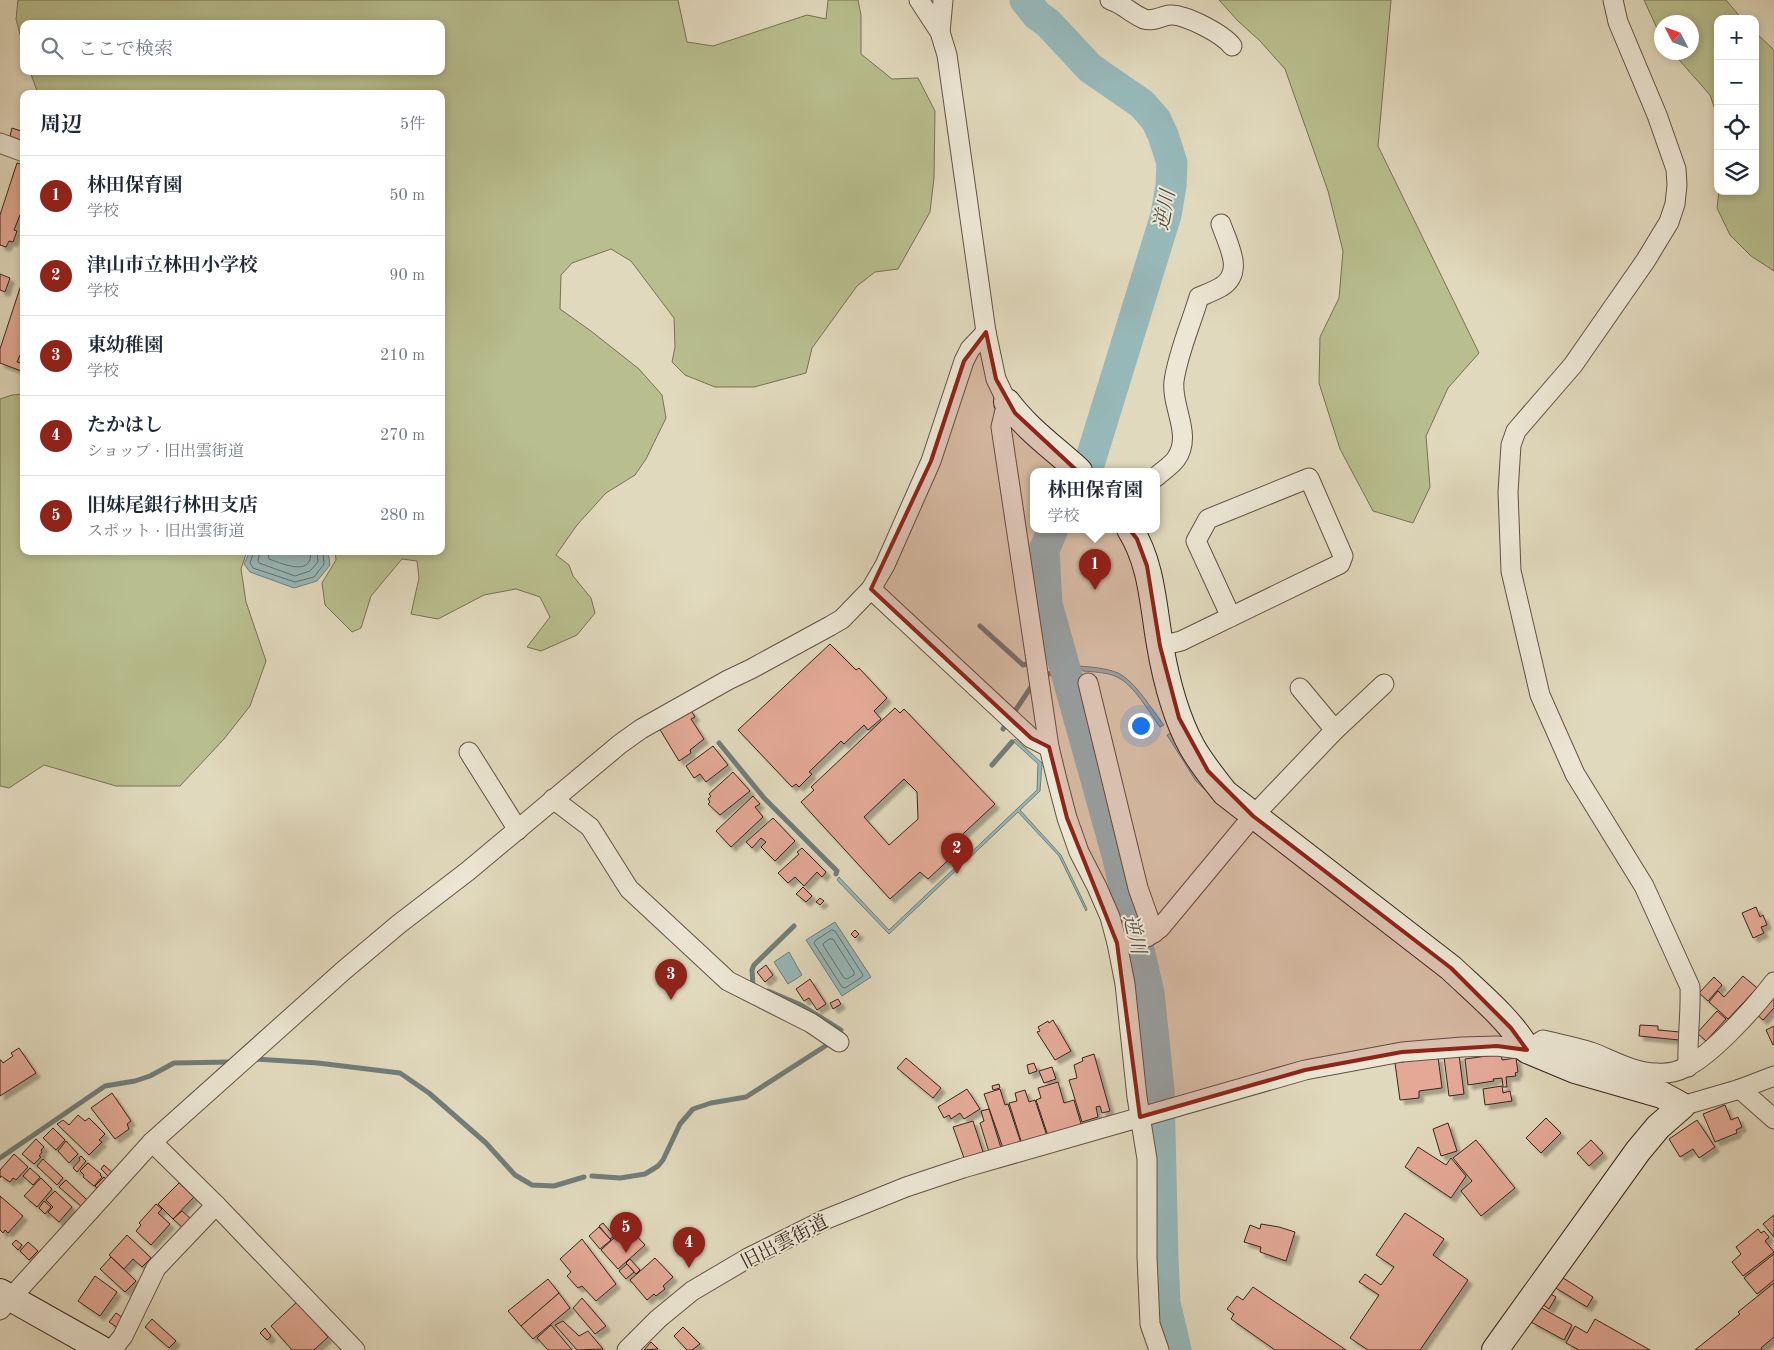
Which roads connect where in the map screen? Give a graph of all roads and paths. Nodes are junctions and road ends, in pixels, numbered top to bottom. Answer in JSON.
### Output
{"nodes":[{"id":1,"x":919,"y":0,"type":"edge"},
{"id":2,"x":943,"y":0,"type":"edge"},
{"id":3,"x":1110,"y":0,"type":"edge"},
{"id":4,"x":1613,"y":0,"type":"edge"},
{"id":5,"x":1168,"y":8,"type":"edge"},
{"id":6,"x":940,"y":32,"type":"junction"},
{"id":7,"x":1232,"y":46,"type":"dead end"},
{"id":8,"x":0,"y":144,"type":"edge"},
{"id":9,"x":20,"y":151,"type":"edge"},
{"id":10,"x":1221,"y":224,"type":"dead end"},
{"id":11,"x":986,"y":332,"type":"junction"},
{"id":12,"x":1007,"y":402,"type":"junction"},
{"id":13,"x":1076,"y":468,"type":"edge"},
{"id":14,"x":1160,"y":473,"type":"edge"},
{"id":15,"x":1132,"y":533,"type":"edge"},
{"id":16,"x":871,"y":589,"type":"junction"},
{"id":17,"x":1231,"y":617,"type":"junction"},
{"id":18,"x":1160,"y":646,"type":"junction"},
{"id":19,"x":1088,"y":683,"type":"dead end"},
{"id":20,"x":1384,"y":684,"type":"dead end"},
{"id":21,"x":1300,"y":688,"type":"dead end"},
{"id":22,"x":1336,"y":730,"type":"junction"},
{"id":23,"x":1050,"y":747,"type":"junction"},
{"id":24,"x":469,"y":752,"type":"dead end"},
{"id":25,"x":553,"y":799,"type":"junction"},
{"id":26,"x":1253,"y":816,"type":"junction"},
{"id":27,"x":518,"y":830,"type":"junction"},
{"id":28,"x":1137,"y":938,"type":"junction"},
{"id":29,"x":1774,"y":982,"type":"edge"},
{"id":30,"x":839,"y":1042,"type":"dead end"},
{"id":31,"x":1527,"y":1050,"type":"junction"},
{"id":32,"x":1688,"y":1067,"type":"junction"},
{"id":33,"x":1774,"y":1076,"type":"edge"},
{"id":34,"x":1740,"y":1090,"type":"junction"},
{"id":35,"x":1682,"y":1106,"type":"junction"},
{"id":36,"x":1145,"y":1116,"type":"junction"},
{"id":37,"x":1774,"y":1119,"type":"edge"},
{"id":38,"x":152,"y":1142,"type":"junction"},
{"id":39,"x":216,"y":1205,"type":"junction"},
{"id":40,"x":4,"y":1300,"type":"edge"},
{"id":41,"x":103,"y":1350,"type":"edge"},
{"id":42,"x":112,"y":1350,"type":"edge"},
{"id":43,"x":355,"y":1350,"type":"edge"},
{"id":44,"x":627,"y":1350,"type":"edge"},
{"id":45,"x":1159,"y":1350,"type":"edge"},
{"id":46,"x":1495,"y":1350,"type":"edge"}],
"edges":[{"from":1,"to":6,"type":"street"},
{"from":2,"to":6,"type":"street"},
{"from":3,"to":5,"type":"street"},
{"from":4,"to":32,"type":"street"},
{"from":5,"to":7,"type":"street"},
{"from":6,"to":11,"type":"street"},
{"from":8,"to":9,"type":"street"},
{"from":10,"to":14,"type":"street"},
{"from":11,"to":12,"type":"street"},
{"from":11,"to":16,"type":"street"},
{"from":12,"to":13,"type":"street"},
{"from":12,"to":23,"type":"street"},
{"from":15,"to":18,"type":"street"},
{"from":16,"to":23,"type":"street"},
{"from":16,"to":25,"type":"street"},
{"from":17,"to":17,"type":"street"},
{"from":17,"to":18,"type":"street"},
{"from":18,"to":26,"type":"street"},
{"from":19,"to":28,"type":"street"},
{"from":20,"to":22,"type":"street"},
{"from":21,"to":22,"type":"street"},
{"from":22,"to":26,"type":"street"},
{"from":23,"to":28,"type":"street"},
{"from":24,"to":27,"type":"street"},
{"from":25,"to":27,"type":"street"},
{"from":25,"to":30,"type":"street"},
{"from":26,"to":28,"type":"street"},
{"from":26,"to":31,"type":"street"},
{"from":27,"to":38,"type":"street"},
{"from":28,"to":36,"type":"street"},
{"from":29,"to":32,"type":"street"},
{"from":31,"to":32,"type":"street"},
{"from":31,"to":35,"type":"street"},
{"from":31,"to":36,"type":"street","name":"旧出雲街道"},
{"from":33,"to":34,"type":"street"},
{"from":34,"to":35,"type":"street"},
{"from":34,"to":37,"type":"street"},
{"from":35,"to":46,"type":"street"},
{"from":36,"to":44,"type":"street","name":"旧出雲街道"},
{"from":36,"to":45,"type":"street"},
{"from":38,"to":39,"type":"street"},
{"from":38,"to":40,"type":"street"},
{"from":39,"to":42,"type":"street"},
{"from":39,"to":43,"type":"street"},
{"from":40,"to":41,"type":"street"}]}
